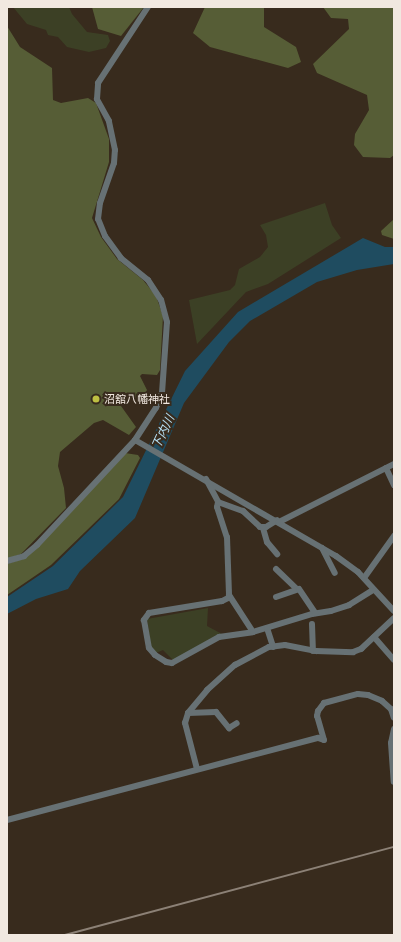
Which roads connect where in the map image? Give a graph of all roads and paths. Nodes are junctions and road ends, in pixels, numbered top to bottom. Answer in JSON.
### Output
{"nodes":[{"id":1,"x":148,"y":7,"type":"edge"},
{"id":2,"x":156,"y":408,"type":"junction"},
{"id":3,"x":137,"y":442,"type":"junction"},
{"id":4,"x":127,"y":444,"type":"dead end"},
{"id":5,"x":394,"y":464,"type":"edge"},
{"id":6,"x":386,"y":468,"type":"junction"},
{"id":7,"x":206,"y":479,"type":"junction"},
{"id":8,"x":394,"y":485,"type":"edge"},
{"id":9,"x":218,"y":502,"type":"junction"},
{"id":10,"x":278,"y":521,"type":"junction"},
{"id":11,"x":263,"y":528,"type":"junction"},
{"id":12,"x":394,"y":537,"type":"edge"},
{"id":13,"x":322,"y":548,"type":"junction"},
{"id":14,"x":277,"y":554,"type":"dead end"},
{"id":15,"x":7,"y":561,"type":"edge"},
{"id":16,"x":276,"y":569,"type":"dead end"},
{"id":17,"x":335,"y":573,"type":"dead end"},
{"id":18,"x":364,"y":578,"type":"junction"},
{"id":19,"x":296,"y":588,"type":"junction"},
{"id":20,"x":373,"y":590,"type":"junction"},
{"id":21,"x":230,"y":597,"type":"junction"},
{"id":22,"x":276,"y":597,"type":"dead end"},
{"id":23,"x":394,"y":611,"type":"edge"},
{"id":24,"x":315,"y":613,"type":"junction"},
{"id":25,"x":394,"y":618,"type":"edge"},
{"id":26,"x":312,"y":624,"type":"dead end"},
{"id":27,"x":267,"y":628,"type":"junction"},
{"id":28,"x":253,"y":632,"type":"junction"},
{"id":29,"x":374,"y":637,"type":"junction"},
{"id":30,"x":273,"y":646,"type":"junction"},
{"id":31,"x":313,"y":651,"type":"junction"},
{"id":32,"x":394,"y":660,"type":"edge"},
{"id":33,"x":392,"y":708,"type":"edge"},
{"id":34,"x":188,"y":713,"type":"junction"},
{"id":35,"x":394,"y":718,"type":"edge"},
{"id":36,"x":237,"y":723,"type":"dead end"},
{"id":37,"x":394,"y":729,"type":"edge"},
{"id":38,"x":393,"y":765,"type":"edge"},
{"id":39,"x":197,"y":769,"type":"junction"},
{"id":40,"x":394,"y":782,"type":"edge"},
{"id":41,"x":7,"y":820,"type":"edge"}],
"edges":[{"from":1,"to":2,"type":"street"},
{"from":2,"to":3,"type":"street"},
{"from":2,"to":4,"type":"street"},
{"from":3,"to":7,"type":"street"},
{"from":3,"to":15,"type":"street"},
{"from":5,"to":6,"type":"street"},
{"from":6,"to":8,"type":"street"},
{"from":6,"to":10,"type":"street"},
{"from":7,"to":9,"type":"street"},
{"from":7,"to":10,"type":"street"},
{"from":9,"to":11,"type":"street"},
{"from":9,"to":21,"type":"street"},
{"from":10,"to":11,"type":"street"},
{"from":10,"to":13,"type":"street"},
{"from":11,"to":14,"type":"street"},
{"from":12,"to":18,"type":"street"},
{"from":13,"to":17,"type":"street"},
{"from":13,"to":18,"type":"street"},
{"from":16,"to":19,"type":"street"},
{"from":18,"to":20,"type":"street"},
{"from":19,"to":22,"type":"street"},
{"from":19,"to":24,"type":"street"},
{"from":20,"to":23,"type":"street"},
{"from":20,"to":24,"type":"street"},
{"from":21,"to":28,"type":"street"},
{"from":21,"to":28,"type":"street"},
{"from":24,"to":27,"type":"street"},
{"from":25,"to":29,"type":"street"},
{"from":26,"to":31,"type":"street"},
{"from":27,"to":28,"type":"street"},
{"from":27,"to":30,"type":"street"},
{"from":29,"to":31,"type":"street"},
{"from":29,"to":32,"type":"street"},
{"from":30,"to":31,"type":"street"},
{"from":30,"to":34,"type":"street"},
{"from":33,"to":35,"type":"street"},
{"from":33,"to":39,"type":"street"},
{"from":34,"to":36,"type":"street"},
{"from":34,"to":39,"type":"street"},
{"from":37,"to":38,"type":"street"},
{"from":38,"to":40,"type":"street"},
{"from":39,"to":41,"type":"street"}]}
